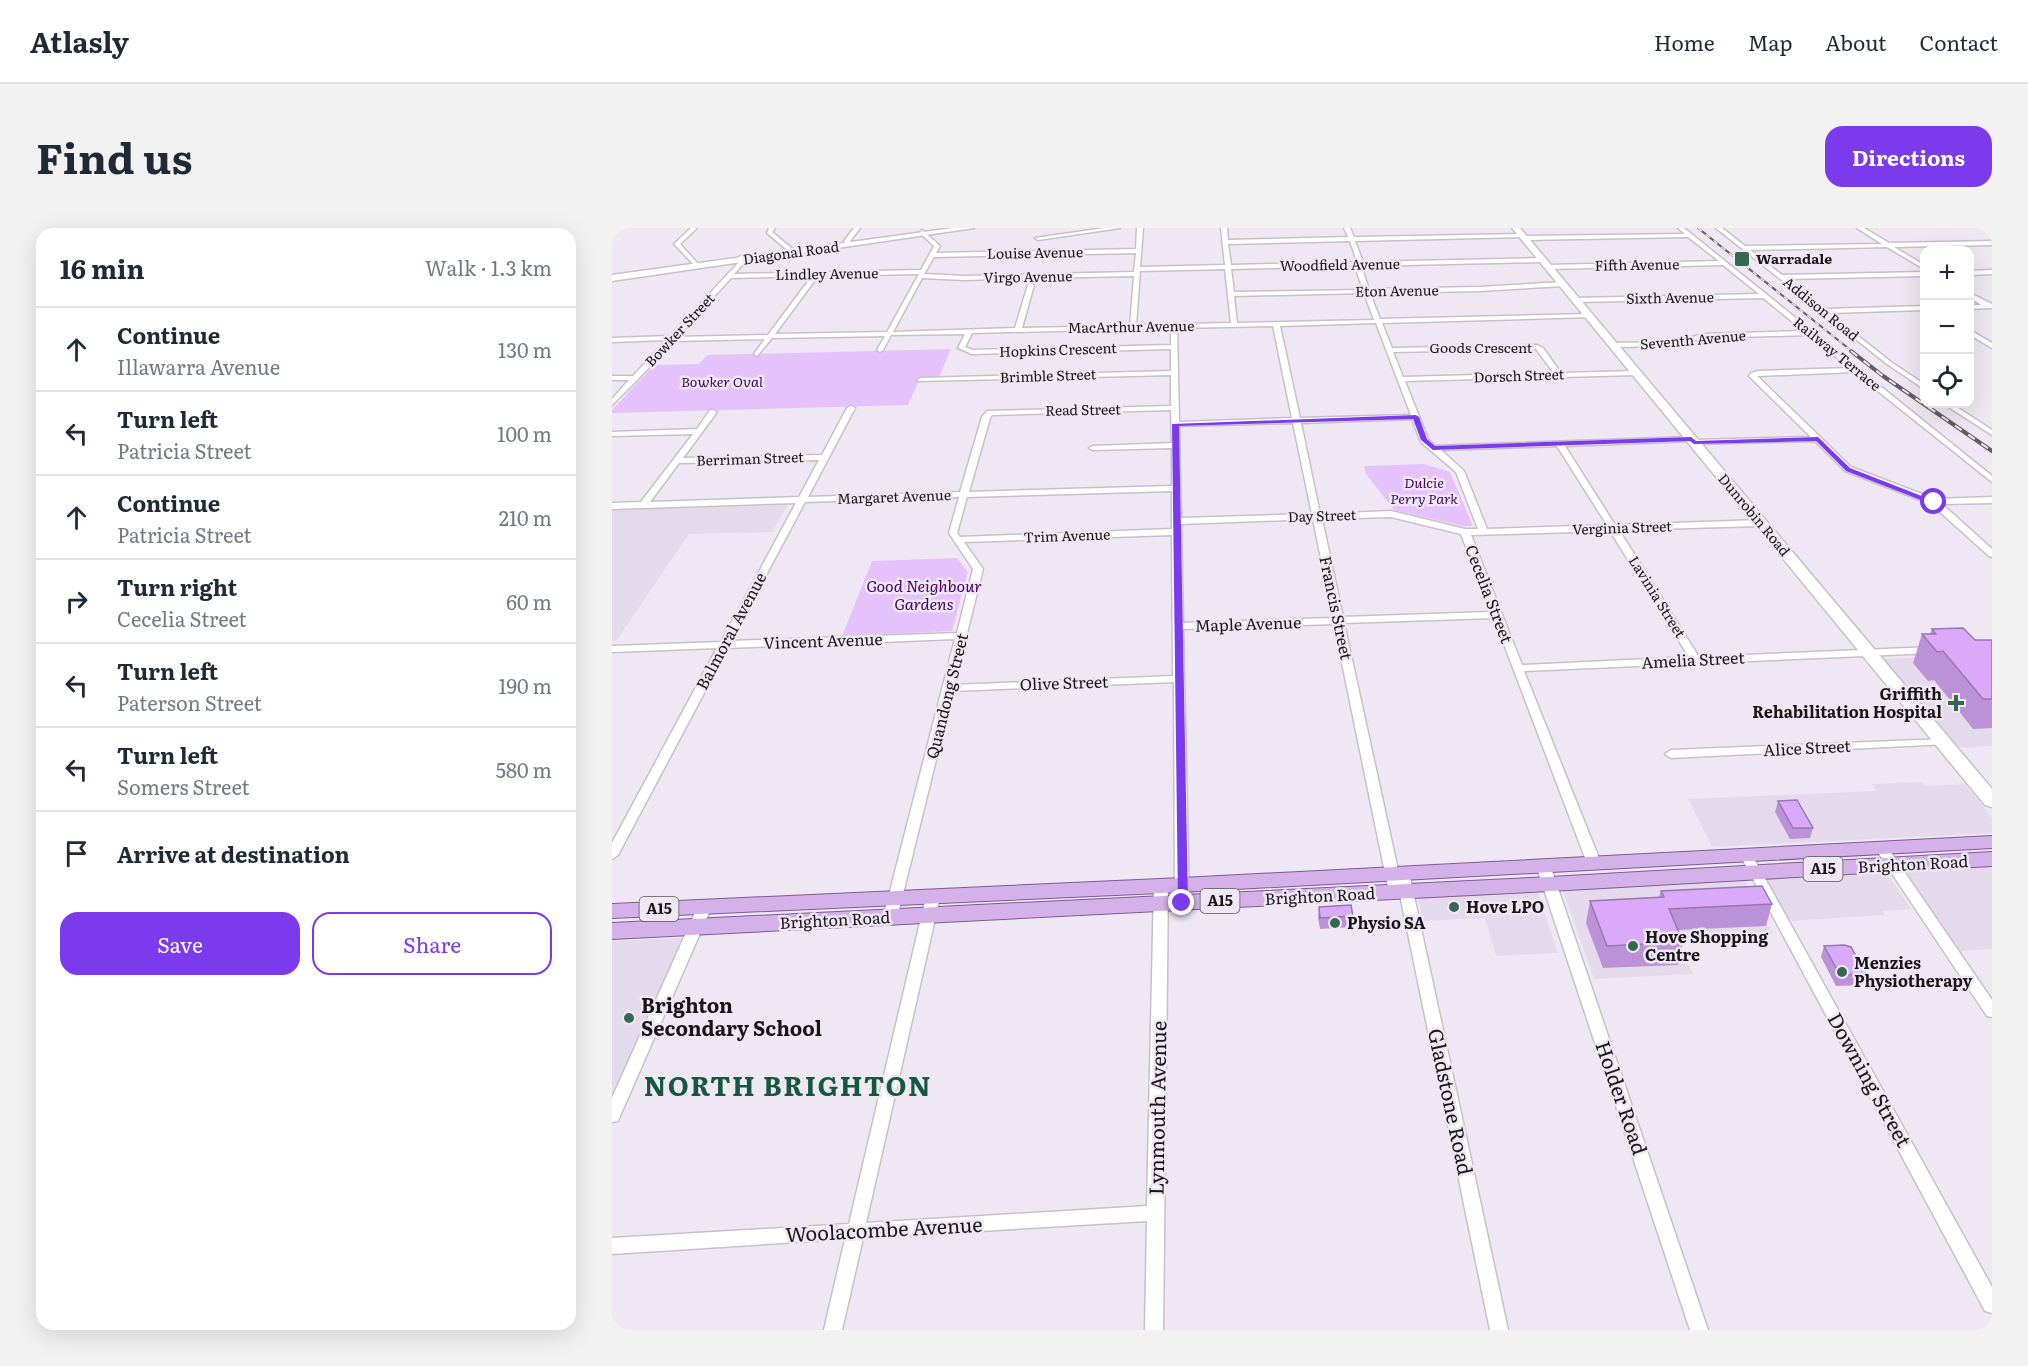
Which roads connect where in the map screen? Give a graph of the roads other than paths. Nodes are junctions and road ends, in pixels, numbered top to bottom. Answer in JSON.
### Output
{"nodes":[{"id":1,"x":616,"y":228,"type":"edge"},
{"id":2,"x":694,"y":228,"type":"edge"},
{"id":3,"x":772,"y":228,"type":"edge"},
{"id":4,"x":857,"y":228,"type":"edge"},
{"id":5,"x":970,"y":228,"type":"edge"},
{"id":6,"x":1040,"y":228,"type":"edge"},
{"id":7,"x":1117,"y":228,"type":"edge"},
{"id":8,"x":1140,"y":228,"type":"edge"},
{"id":9,"x":1224,"y":228,"type":"edge"},
{"id":10,"x":1347,"y":228,"type":"edge"},
{"id":11,"x":1681,"y":228,"type":"edge"},
{"id":12,"x":1719,"y":228,"type":"edge"},
{"id":13,"x":1860,"y":228,"type":"edge"},
{"id":14,"x":952,"y":229,"type":"edge"},
{"id":15,"x":612,"y":231,"type":"edge"},
{"id":16,"x":924,"y":233,"type":"junction"},
{"id":17,"x":1521,"y":234,"type":"edge"},
{"id":18,"x":1690,"y":235,"type":"junction"},
{"id":19,"x":1038,"y":238,"type":"junction"},
{"id":20,"x":1352,"y":239,"type":"junction"},
{"id":21,"x":1225,"y":242,"type":"junction"},
{"id":22,"x":1992,"y":243,"type":"edge"},
{"id":23,"x":848,"y":244,"type":"junction"},
{"id":24,"x":1888,"y":245,"type":"junction"},
{"id":25,"x":1745,"y":248,"type":"junction"},
{"id":26,"x":1138,"y":250,"type":"junction"},
{"id":27,"x":792,"y":251,"type":"junction"},
{"id":28,"x":1033,"y":253,"type":"junction"},
{"id":29,"x":932,"y":255,"type":"junction"},
{"id":30,"x":742,"y":258,"type":"junction"},
{"id":31,"x":1725,"y":263,"type":"junction"},
{"id":32,"x":1359,"y":264,"type":"junction"},
{"id":33,"x":1546,"y":264,"type":"junction"},
{"id":34,"x":696,"y":265,"type":"junction"},
{"id":35,"x":1920,"y":265,"type":"edge"},
{"id":36,"x":1228,"y":267,"type":"junction"},
{"id":37,"x":1136,"y":272,"type":"junction"},
{"id":38,"x":1992,"y":272,"type":"edge"},
{"id":39,"x":1974,"y":273,"type":"edge"},
{"id":40,"x":816,"y":274,"type":"junction"},
{"id":41,"x":922,"y":274,"type":"junction"},
{"id":42,"x":1920,"y":274,"type":"edge"},
{"id":43,"x":612,"y":276,"type":"edge"},
{"id":44,"x":730,"y":276,"type":"junction"},
{"id":45,"x":1033,"y":277,"type":"junction"},
{"id":46,"x":1783,"y":277,"type":"junction"},
{"id":47,"x":1563,"y":285,"type":"junction"},
{"id":48,"x":1367,"y":291,"type":"junction"},
{"id":49,"x":1231,"y":294,"type":"junction"},
{"id":50,"x":1764,"y":296,"type":"junction"},
{"id":51,"x":1974,"y":297,"type":"edge"},
{"id":52,"x":1576,"y":300,"type":"junction"},
{"id":53,"x":1974,"y":307,"type":"edge"},
{"id":54,"x":1990,"y":307,"type":"edge"},
{"id":55,"x":1920,"y":308,"type":"edge"},
{"id":56,"x":1822,"y":311,"type":"junction"},
{"id":57,"x":1590,"y":316,"type":"junction"},
{"id":58,"x":1379,"y":321,"type":"junction"},
{"id":59,"x":1276,"y":324,"type":"junction"},
{"id":60,"x":1234,"y":325,"type":"junction"},
{"id":61,"x":1174,"y":326,"type":"junction"},
{"id":62,"x":1133,"y":327,"type":"junction"},
{"id":63,"x":1018,"y":330,"type":"junction"},
{"id":64,"x":969,"y":332,"type":"junction"},
{"id":65,"x":1809,"y":333,"type":"junction"},
{"id":66,"x":889,"y":334,"type":"junction"},
{"id":67,"x":1974,"y":335,"type":"edge"},
{"id":68,"x":770,"y":337,"type":"junction"},
{"id":69,"x":672,"y":339,"type":"junction"},
{"id":70,"x":612,"y":340,"type":"edge"},
{"id":71,"x":1614,"y":345,"type":"junction"},
{"id":72,"x":1992,"y":346,"type":"edge"},
{"id":73,"x":1175,"y":347,"type":"junction"},
{"id":74,"x":880,"y":350,"type":"dead end"},
{"id":75,"x":1390,"y":350,"type":"junction"},
{"id":76,"x":757,"y":354,"type":"dead end"},
{"id":77,"x":1854,"y":370,"type":"junction"},
{"id":78,"x":1175,"y":373,"type":"junction"},
{"id":79,"x":1636,"y":373,"type":"junction"},
{"id":80,"x":1559,"y":375,"type":"junction"},
{"id":81,"x":612,"y":378,"type":"edge"},
{"id":82,"x":636,"y":378,"type":"junction"},
{"id":83,"x":921,"y":380,"type":"dead end"},
{"id":84,"x":1401,"y":380,"type":"junction"},
{"id":85,"x":1920,"y":384,"type":"edge"},
{"id":86,"x":612,"y":403,"type":"edge"},
{"id":87,"x":851,"y":408,"type":"dead end"},
{"id":88,"x":1175,"y":408,"type":"junction"},
{"id":89,"x":1954,"y":408,"type":"edge"},
{"id":90,"x":713,"y":412,"type":"dead end"},
{"id":91,"x":1416,"y":417,"type":"junction"},
{"id":92,"x":1296,"y":421,"type":"junction"},
{"id":93,"x":1176,"y":424,"type":"junction"},
{"id":94,"x":699,"y":431,"type":"junction"},
{"id":95,"x":1992,"y":433,"type":"edge"},
{"id":96,"x":612,"y":434,"type":"edge"},
{"id":97,"x":1818,"y":439,"type":"junction"},
{"id":98,"x":1693,"y":441,"type":"junction"},
{"id":99,"x":1560,"y":444,"type":"junction"},
{"id":100,"x":1176,"y":445,"type":"junction"},
{"id":101,"x":1093,"y":448,"type":"dead end"},
{"id":102,"x":1433,"y":448,"type":"junction"},
{"id":103,"x":824,"y":457,"type":"junction"},
{"id":104,"x":676,"y":461,"type":"junction"},
{"id":105,"x":1992,"y":480,"type":"edge"},
{"id":106,"x":1176,"y":488,"type":"junction"},
{"id":107,"x":965,"y":495,"type":"junction"},
{"id":108,"x":801,"y":500,"type":"junction"},
{"id":109,"x":1992,"y":500,"type":"edge"},
{"id":110,"x":1934,"y":502,"type":"junction"},
{"id":111,"x":644,"y":505,"type":"junction"},
{"id":112,"x":612,"y":506,"type":"edge"},
{"id":113,"x":1316,"y":516,"type":"junction"},
{"id":114,"x":1177,"y":521,"type":"junction"},
{"id":115,"x":1760,"y":523,"type":"junction"},
{"id":116,"x":1613,"y":528,"type":"junction"},
{"id":117,"x":1177,"y":532,"type":"junction"},
{"id":118,"x":1465,"y":532,"type":"junction"},
{"id":119,"x":1484,"y":532,"type":"junction"},
{"id":120,"x":957,"y":540,"type":"junction"},
{"id":121,"x":1992,"y":554,"type":"edge"},
{"id":122,"x":1498,"y":615,"type":"junction"},
{"id":123,"x":1338,"y":620,"type":"junction"},
{"id":124,"x":1178,"y":626,"type":"junction"},
{"id":125,"x":962,"y":636,"type":"junction"},
{"id":126,"x":724,"y":645,"type":"junction"},
{"id":127,"x":612,"y":649,"type":"edge"},
{"id":128,"x":1945,"y":649,"type":"edge"},
{"id":129,"x":1867,"y":652,"type":"junction"},
{"id":130,"x":1696,"y":660,"type":"junction"},
{"id":131,"x":1518,"y":668,"type":"junction"},
{"id":132,"x":1179,"y":679,"type":"junction"},
{"id":133,"x":950,"y":688,"type":"junction"},
{"id":134,"x":1943,"y":742,"type":"junction"},
{"id":135,"x":1671,"y":754,"type":"dead end"},
{"id":136,"x":1992,"y":801,"type":"edge"},
{"id":137,"x":1992,"y":842,"type":"edge"},
{"id":138,"x":612,"y":855,"type":"edge"},
{"id":139,"x":1886,"y":856,"type":"junction"},
{"id":140,"x":1992,"y":859,"type":"edge"},
{"id":141,"x":1594,"y":862,"type":"junction"},
{"id":142,"x":1750,"y":864,"type":"junction"},
{"id":143,"x":1546,"y":875,"type":"junction"},
{"id":144,"x":1399,"y":883,"type":"junction"},
{"id":145,"x":1171,"y":894,"type":"junction"},
{"id":146,"x":931,"y":906,"type":"junction"},
{"id":147,"x":893,"y":908,"type":"junction"},
{"id":148,"x":612,"y":911,"type":"edge"},
{"id":149,"x":701,"y":916,"type":"junction"},
{"id":150,"x":612,"y":931,"type":"edge"},
{"id":151,"x":1992,"y":1012,"type":"edge"},
{"id":152,"x":612,"y":1116,"type":"edge"},
{"id":153,"x":1156,"y":1213,"type":"junction"},
{"id":154,"x":856,"y":1231,"type":"junction"},
{"id":155,"x":612,"y":1246,"type":"edge"},
{"id":156,"x":1992,"y":1305,"type":"edge"},
{"id":157,"x":833,"y":1330,"type":"edge"},
{"id":158,"x":1154,"y":1330,"type":"edge"},
{"id":159,"x":1499,"y":1330,"type":"edge"},
{"id":160,"x":1699,"y":1330,"type":"edge"}],
"edges":[{"from":1,"to":15,"type":"street"},
{"from":2,"to":34,"type":"street"},
{"from":3,"to":27,"type":"street"},
{"from":4,"to":23,"type":"street"},
{"from":5,"to":14,"type":"street","name":"Diagonal Road"},
{"from":6,"to":19,"type":"street"},
{"from":7,"to":19,"type":"street"},
{"from":8,"to":26,"type":"street"},
{"from":9,"to":21,"type":"street"},
{"from":10,"to":20,"type":"street","name":"Cecelia Street"},
{"from":11,"to":18,"type":"street","name":"Railway Terrace"},
{"from":12,"to":25,"type":"street","name":"Addison Road"},
{"from":13,"to":24,"type":"street"},
{"from":14,"to":16,"type":"street","name":"Diagonal Road"},
{"from":16,"to":23,"type":"street","name":"Diagonal Road"},
{"from":16,"to":29,"type":"street"},
{"from":17,"to":18,"type":"street"},
{"from":17,"to":20,"type":"street"},
{"from":17,"to":33,"type":"street","name":"Dunrobin Road"},
{"from":18,"to":31,"type":"street","name":"Railway Terrace"},
{"from":19,"to":28,"type":"street"},
{"from":20,"to":21,"type":"street"},
{"from":20,"to":32,"type":"street","name":"Cecelia Street"},
{"from":21,"to":36,"type":"street"},
{"from":22,"to":24,"type":"street"},
{"from":23,"to":27,"type":"street","name":"Diagonal Road"},
{"from":24,"to":25,"type":"street"},
{"from":24,"to":35,"type":"street"},
{"from":25,"to":46,"type":"street","name":"Addison Road"},
{"from":26,"to":28,"type":"street","name":"Louise Avenue"},
{"from":26,"to":37,"type":"street"},
{"from":27,"to":30,"type":"street","name":"Diagonal Road"},
{"from":28,"to":29,"type":"street","name":"Louise Avenue"},
{"from":29,"to":41,"type":"street"},
{"from":30,"to":34,"type":"street","name":"Diagonal Road"},
{"from":30,"to":44,"type":"street","name":"Bowker Street"},
{"from":31,"to":33,"type":"street","name":"Fifth Avenue"},
{"from":31,"to":50,"type":"street","name":"Railway Terrace"},
{"from":32,"to":33,"type":"street","name":"Woodfield Avenue"},
{"from":32,"to":36,"type":"street","name":"Woodfield Avenue"},
{"from":32,"to":48,"type":"street","name":"Cecelia Street"},
{"from":33,"to":47,"type":"street","name":"Dunrobin Road"},
{"from":34,"to":43,"type":"street","name":"Diagonal Road"},
{"from":36,"to":37,"type":"street","name":"Woodfield Avenue"},
{"from":36,"to":49,"type":"street"},
{"from":37,"to":45,"type":"street","name":"Virgo Avenue"},
{"from":37,"to":62,"type":"street"},
{"from":38,"to":39,"type":"street"},
{"from":40,"to":41,"type":"street","name":"Lindley Avenue"},
{"from":40,"to":44,"type":"street","name":"Lindley Avenue"},
{"from":40,"to":68,"type":"street"},
{"from":41,"to":45,"type":"street","name":"Virgo Avenue"},
{"from":41,"to":66,"type":"street"},
{"from":42,"to":46,"type":"street"},
{"from":44,"to":69,"type":"street","name":"Bowker Street"},
{"from":45,"to":63,"type":"street"},
{"from":46,"to":56,"type":"street","name":"Addison Road"},
{"from":47,"to":48,"type":"street","name":"Eton Avenue"},
{"from":47,"to":52,"type":"street","name":"Dunrobin Road"},
{"from":48,"to":49,"type":"street","name":"Eton Avenue"},
{"from":48,"to":58,"type":"street","name":"Cecelia Street"},
{"from":49,"to":60,"type":"street"},
{"from":50,"to":52,"type":"street","name":"Sixth Avenue"},
{"from":50,"to":65,"type":"street","name":"Railway Terrace"},
{"from":51,"to":54,"type":"street"},
{"from":52,"to":57,"type":"street","name":"Dunrobin Road"},
{"from":53,"to":54,"type":"street"},
{"from":55,"to":56,"type":"street"},
{"from":56,"to":85,"type":"street","name":"Addison Road"},
{"from":57,"to":58,"type":"street","name":"MacArthur Avenue"},
{"from":57,"to":71,"type":"street","name":"Dunrobin Road"},
{"from":58,"to":59,"type":"street","name":"MacArthur Avenue"},
{"from":58,"to":75,"type":"street","name":"Cecelia Street"},
{"from":59,"to":60,"type":"street","name":"MacArthur Avenue"},
{"from":59,"to":92,"type":"street","name":"Francis Street"},
{"from":60,"to":61,"type":"street","name":"MacArthur Avenue"},
{"from":61,"to":62,"type":"street","name":"MacArthur Avenue"},
{"from":61,"to":73,"type":"street","name":"Lynmouth Avenue"},
{"from":62,"to":63,"type":"street","name":"MacArthur Avenue"},
{"from":63,"to":64,"type":"street","name":"MacArthur Avenue"},
{"from":64,"to":66,"type":"street","name":"MacArthur Avenue"},
{"from":64,"to":73,"type":"street","name":"Hopkins Crescent"},
{"from":65,"to":71,"type":"street","name":"Seventh Avenue"},
{"from":65,"to":77,"type":"street","name":"Railway Terrace"},
{"from":66,"to":68,"type":"street","name":"MacArthur Avenue"},
{"from":66,"to":74,"type":"street"},
{"from":67,"to":72,"type":"street"},
{"from":68,"to":69,"type":"street","name":"MacArthur Avenue"},
{"from":68,"to":76,"type":"street"},
{"from":69,"to":70,"type":"street","name":"MacArthur Avenue"},
{"from":69,"to":82,"type":"street","name":"Bowker Street"},
{"from":71,"to":79,"type":"street","name":"Dunrobin Road"},
{"from":73,"to":78,"type":"street","name":"Lynmouth Avenue"},
{"from":75,"to":80,"type":"street","name":"Goods Crescent"},
{"from":75,"to":84,"type":"street","name":"Cecelia Street"},
{"from":77,"to":97,"type":"street"},
{"from":77,"to":105,"type":"street","name":"Railway Terrace"},
{"from":78,"to":83,"type":"street","name":"Brimble Street"},
{"from":78,"to":88,"type":"street","name":"Lynmouth Avenue"},
{"from":79,"to":80,"type":"street","name":"Dorsch Street"},
{"from":79,"to":98,"type":"street","name":"Dunrobin Road"},
{"from":80,"to":84,"type":"street","name":"Dorsch Street"},
{"from":81,"to":82,"type":"street"},
{"from":82,"to":86,"type":"street","name":"Bowker Street"},
{"from":84,"to":91,"type":"street","name":"Cecelia Street"},
{"from":87,"to":103,"type":"street","name":"Balmoral Avenue"},
{"from":88,"to":93,"type":"street","name":"Lynmouth Avenue"},
{"from":88,"to":107,"type":"street","name":"Read Street"},
{"from":89,"to":95,"type":"street"},
{"from":90,"to":94,"type":"street"},
{"from":91,"to":92,"type":"street"},
{"from":91,"to":102,"type":"street","name":"Cecelia Street"},
{"from":92,"to":93,"type":"street"},
{"from":92,"to":113,"type":"street","name":"Francis Street"},
{"from":93,"to":100,"type":"street","name":"Lynmouth Avenue"},
{"from":94,"to":96,"type":"street"},
{"from":94,"to":104,"type":"street"},
{"from":97,"to":98,"type":"street"},
{"from":97,"to":110,"type":"street"},
{"from":98,"to":99,"type":"street"},
{"from":98,"to":115,"type":"street","name":"Dunrobin Road"},
{"from":99,"to":102,"type":"street"},
{"from":99,"to":116,"type":"street","name":"Lavinia Street"},
{"from":100,"to":101,"type":"street"},
{"from":100,"to":106,"type":"street","name":"Lynmouth Avenue"},
{"from":102,"to":119,"type":"street","name":"Cecelia Street"},
{"from":103,"to":104,"type":"street","name":"Berriman Street"},
{"from":103,"to":108,"type":"street","name":"Balmoral Avenue"},
{"from":104,"to":111,"type":"street"},
{"from":106,"to":107,"type":"street","name":"Margaret Avenue"},
{"from":106,"to":114,"type":"street","name":"Lynmouth Avenue"},
{"from":107,"to":108,"type":"street","name":"Margaret Avenue"},
{"from":107,"to":120,"type":"street"},
{"from":108,"to":111,"type":"street","name":"Margaret Avenue"},
{"from":108,"to":126,"type":"street","name":"Balmoral Avenue"},
{"from":109,"to":110,"type":"street"},
{"from":110,"to":121,"type":"street"},
{"from":111,"to":112,"type":"street","name":"Margaret Avenue"},
{"from":113,"to":114,"type":"street","name":"Day Street"},
{"from":113,"to":118,"type":"street","name":"Day Street"},
{"from":113,"to":123,"type":"street","name":"Francis Street"},
{"from":114,"to":117,"type":"street","name":"Lynmouth Avenue"},
{"from":115,"to":116,"type":"street","name":"Verginia Street"},
{"from":115,"to":129,"type":"street","name":"Dunrobin Road"},
{"from":116,"to":119,"type":"street","name":"Verginia Street"},
{"from":116,"to":130,"type":"street","name":"Lavinia Street"},
{"from":117,"to":120,"type":"street","name":"Trim Avenue"},
{"from":117,"to":124,"type":"street","name":"Lynmouth Avenue"},
{"from":118,"to":119,"type":"street","name":"Cecelia Street"},
{"from":118,"to":122,"type":"street","name":"Cecelia Street"},
{"from":120,"to":125,"type":"street","name":"Quandong Street"},
{"from":122,"to":123,"type":"street","name":"Maple Avenue"},
{"from":122,"to":131,"type":"street","name":"Cecelia Street"},
{"from":123,"to":124,"type":"street","name":"Maple Avenue"},
{"from":123,"to":144,"type":"street","name":"Francis Street"},
{"from":124,"to":132,"type":"street","name":"Lynmouth Avenue"},
{"from":125,"to":126,"type":"street","name":"Vincent Avenue"},
{"from":125,"to":133,"type":"street","name":"Quandong Street"},
{"from":126,"to":127,"type":"street","name":"Vincent Avenue"},
{"from":126,"to":138,"type":"street","name":"Balmoral Avenue"},
{"from":128,"to":129,"type":"street","name":"Amelia Street"},
{"from":129,"to":130,"type":"street","name":"Amelia Street"},
{"from":129,"to":134,"type":"street","name":"Dunrobin Road"},
{"from":130,"to":131,"type":"street","name":"Amelia Street"},
{"from":131,"to":141,"type":"street","name":"Cecelia Street"},
{"from":132,"to":133,"type":"street","name":"Olive Street"},
{"from":132,"to":145,"type":"street","name":"Lynmouth Avenue"},
{"from":133,"to":147,"type":"street","name":"Quandong Street"},
{"from":134,"to":135,"type":"street","name":"Alice Street"},
{"from":134,"to":136,"type":"street","name":"Dunrobin Road"},
{"from":137,"to":139,"type":"main road","name":"Brighton Road","number":"A15"},
{"from":139,"to":140,"type":"main road","name":"Brighton Road","number":"A15"},
{"from":139,"to":142,"type":"main road","name":"Brighton Road","number":"A15"},
{"from":139,"to":151,"type":"street"},
{"from":141,"to":142,"type":"main road","name":"Brighton Road","number":"A15"},
{"from":141,"to":143,"type":"main road","name":"Brighton Road","number":"A15"},
{"from":142,"to":143,"type":"main road","name":"Brighton Road","number":"A15"},
{"from":142,"to":156,"type":"street","name":"Downing Street"},
{"from":143,"to":144,"type":"main road","name":"Brighton Road","number":"A15"},
{"from":143,"to":160,"type":"street","name":"Holder Road"},
{"from":144,"to":145,"type":"main road","name":"Brighton Road","number":"A15"},
{"from":144,"to":159,"type":"street","name":"Gladstone Road"},
{"from":145,"to":146,"type":"main road","name":"Brighton Road","number":"A15"},
{"from":145,"to":153,"type":"street","name":"Lynmouth Avenue"},
{"from":146,"to":147,"type":"main road","name":"Brighton Road","number":"A15"},
{"from":146,"to":154,"type":"street"},
{"from":147,"to":149,"type":"main road","name":"Brighton Road","number":"A15"},
{"from":148,"to":149,"type":"main road","name":"Brighton Road","number":"A15"},
{"from":149,"to":150,"type":"main road","name":"Brighton Road","number":"A15"},
{"from":149,"to":152,"type":"street"},
{"from":153,"to":154,"type":"street","name":"Woolacombe Avenue"},
{"from":153,"to":158,"type":"street","name":"Lynmouth Avenue"},
{"from":154,"to":155,"type":"street","name":"Woolacombe Avenue"},
{"from":154,"to":157,"type":"street"}]}
